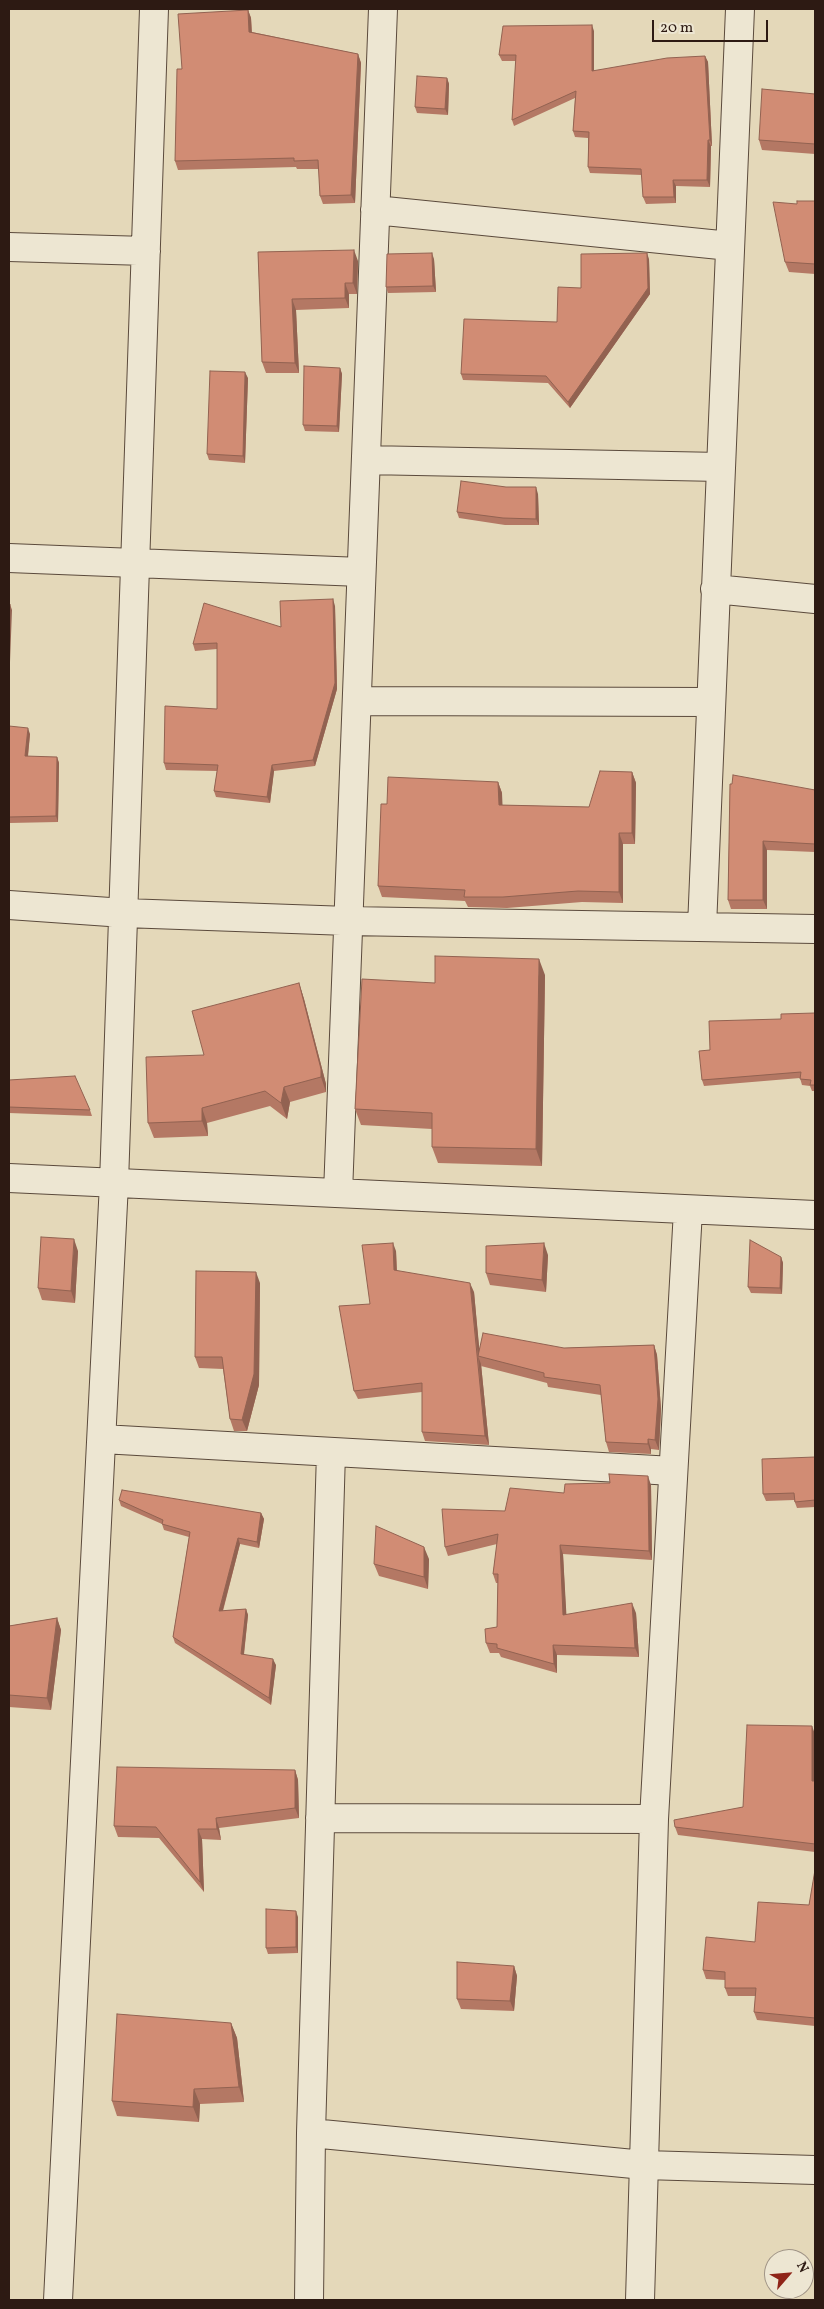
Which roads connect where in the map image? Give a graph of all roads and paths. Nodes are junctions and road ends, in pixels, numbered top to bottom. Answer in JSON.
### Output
{"nodes":[{"id":1,"x":154,"y":9,"type":"edge"},
{"id":2,"x":383,"y":9,"type":"edge"},
{"id":3,"x":740,"y":9,"type":"edge"},
{"id":4,"x":375,"y":210,"type":"junction"},
{"id":5,"x":730,"y":246,"type":"junction"},
{"id":6,"x":9,"y":247,"type":"edge"},
{"id":7,"x":146,"y":250,"type":"junction"},
{"id":8,"x":366,"y":460,"type":"junction"},
{"id":9,"x":721,"y":467,"type":"junction"},
{"id":10,"x":9,"y":558,"type":"edge"},
{"id":11,"x":135,"y":563,"type":"junction"},
{"id":12,"x":361,"y":572,"type":"junction"},
{"id":13,"x":716,"y":589,"type":"junction"},
{"id":14,"x":815,"y":600,"type":"edge"},
{"id":15,"x":357,"y":700,"type":"junction"},
{"id":16,"x":711,"y":702,"type":"junction"},
{"id":17,"x":9,"y":905,"type":"edge"},
{"id":18,"x":124,"y":913,"type":"junction"},
{"id":19,"x":348,"y":921,"type":"junction"},
{"id":20,"x":702,"y":927,"type":"junction"},
{"id":21,"x":815,"y":929,"type":"edge"},
{"id":22,"x":9,"y":1178,"type":"edge"},
{"id":23,"x":114,"y":1183,"type":"junction"},
{"id":24,"x":338,"y":1193,"type":"junction"},
{"id":25,"x":688,"y":1210,"type":"junction"},
{"id":26,"x":815,"y":1215,"type":"edge"},
{"id":27,"x":102,"y":1439,"type":"junction"},
{"id":28,"x":331,"y":1452,"type":"junction"},
{"id":29,"x":673,"y":1471,"type":"junction"},
{"id":30,"x":320,"y":1818,"type":"junction"},
{"id":31,"x":654,"y":1819,"type":"junction"},
{"id":32,"x":311,"y":2133,"type":"junction"},
{"id":33,"x":644,"y":2165,"type":"junction"},
{"id":34,"x":815,"y":2170,"type":"edge"},
{"id":35,"x":58,"y":2300,"type":"edge"},
{"id":36,"x":309,"y":2300,"type":"edge"},
{"id":37,"x":640,"y":2300,"type":"edge"}],
"edges":[{"from":1,"to":7,"type":"street"},
{"from":2,"to":4,"type":"street"},
{"from":3,"to":5,"type":"street"},
{"from":4,"to":5,"type":"street"},
{"from":4,"to":8,"type":"street"},
{"from":5,"to":9,"type":"street"},
{"from":6,"to":7,"type":"street"},
{"from":7,"to":11,"type":"street"},
{"from":8,"to":9,"type":"street"},
{"from":8,"to":12,"type":"street"},
{"from":9,"to":13,"type":"street"},
{"from":10,"to":11,"type":"street"},
{"from":11,"to":12,"type":"street"},
{"from":11,"to":18,"type":"street"},
{"from":12,"to":15,"type":"street"},
{"from":13,"to":14,"type":"street"},
{"from":13,"to":16,"type":"street"},
{"from":15,"to":16,"type":"street"},
{"from":15,"to":19,"type":"street"},
{"from":16,"to":20,"type":"street"},
{"from":17,"to":18,"type":"street"},
{"from":18,"to":19,"type":"street"},
{"from":18,"to":23,"type":"street"},
{"from":19,"to":20,"type":"street"},
{"from":19,"to":24,"type":"street"},
{"from":20,"to":21,"type":"street"},
{"from":22,"to":23,"type":"street"},
{"from":23,"to":24,"type":"street"},
{"from":23,"to":27,"type":"street"},
{"from":24,"to":25,"type":"street"},
{"from":25,"to":26,"type":"street"},
{"from":25,"to":29,"type":"street"},
{"from":27,"to":28,"type":"street"},
{"from":27,"to":35,"type":"street"},
{"from":28,"to":29,"type":"street"},
{"from":28,"to":30,"type":"street"},
{"from":29,"to":31,"type":"street"},
{"from":30,"to":31,"type":"street"},
{"from":30,"to":32,"type":"street"},
{"from":31,"to":33,"type":"street"},
{"from":32,"to":33,"type":"street"},
{"from":32,"to":36,"type":"street"},
{"from":33,"to":34,"type":"street"},
{"from":33,"to":37,"type":"street"}]}
